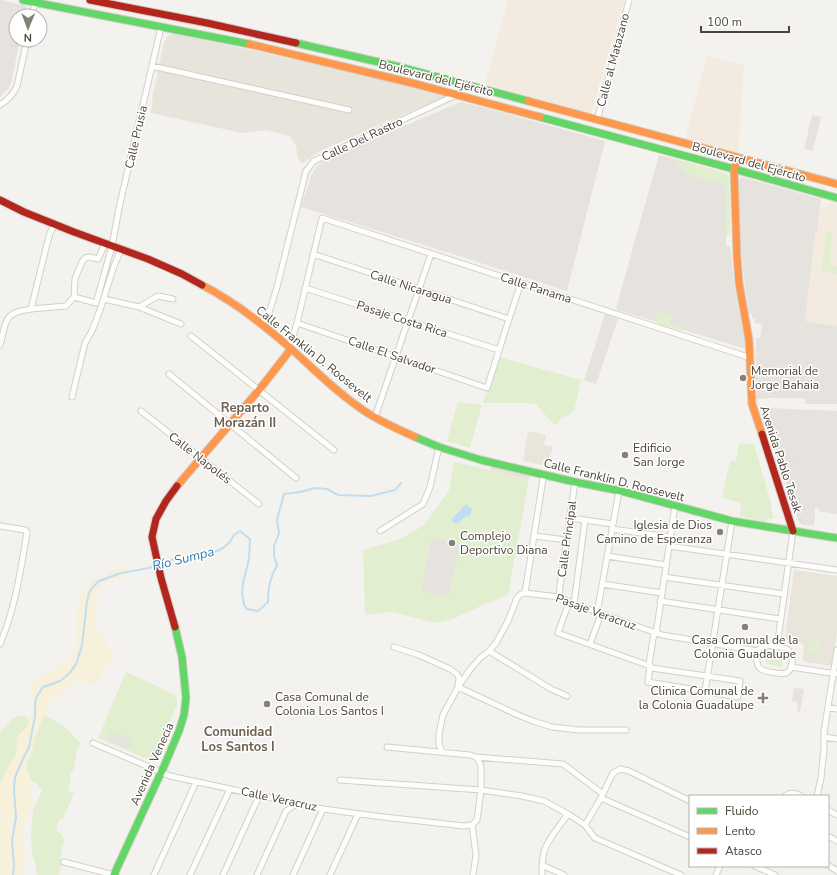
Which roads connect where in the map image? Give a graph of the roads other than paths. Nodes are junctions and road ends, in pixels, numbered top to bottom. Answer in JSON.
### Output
{"nodes":[{"id":1,"x":24,"y":0,"type":"edge"},
{"id":2,"x":59,"y":0,"type":"edge"},
{"id":3,"x":90,"y":0,"type":"edge"},
{"id":4,"x":629,"y":0,"type":"edge"},
{"id":5,"x":33,"y":1,"type":"edge"},
{"id":6,"x":62,"y":7,"type":"junction"},
{"id":7,"x":160,"y":27,"type":"junction"},
{"id":8,"x":25,"y":48,"type":"edge"},
{"id":9,"x":152,"y":66,"type":"junction"},
{"id":10,"x":397,"y":67,"type":"junction"},
{"id":11,"x":417,"y":72,"type":"junction"},
{"id":12,"x":394,"y":78,"type":"junction"},
{"id":13,"x":412,"y":83,"type":"junction"},
{"id":14,"x":458,"y":94,"type":"junction"},
{"id":15,"x":479,"y":100,"type":"junction"},
{"id":16,"x":0,"y":105,"type":"edge"},
{"id":17,"x":349,"y":110,"type":"dead end"},
{"id":18,"x":597,"y":120,"type":"junction"},
{"id":19,"x":739,"y":158,"type":"junction"},
{"id":20,"x":734,"y":169,"type":"junction"},
{"id":21,"x":833,"y":183,"type":"edge"},
{"id":22,"x":826,"y":195,"type":"junction"},
{"id":23,"x":837,"y":198,"type":"edge"},
{"id":24,"x":0,"y":200,"type":"edge"},
{"id":25,"x":55,"y":224,"type":"junction"},
{"id":26,"x":108,"y":245,"type":"junction"},
{"id":27,"x":121,"y":250,"type":"junction"},
{"id":28,"x":313,"y":254,"type":"junction"},
{"id":29,"x":431,"y":254,"type":"junction"},
{"id":30,"x":98,"y":259,"type":"junction"},
{"id":31,"x":107,"y":262,"type":"junction"},
{"id":32,"x":521,"y":284,"type":"junction"},
{"id":33,"x":305,"y":288,"type":"junction"},
{"id":34,"x":419,"y":290,"type":"junction"},
{"id":35,"x":74,"y":298,"type":"junction"},
{"id":36,"x":104,"y":299,"type":"junction"},
{"id":37,"x":173,"y":299,"type":"dead end"},
{"id":38,"x":139,"y":306,"type":"junction"},
{"id":39,"x":31,"y":309,"type":"junction"},
{"id":40,"x":509,"y":319,"type":"junction"},
{"id":41,"x":408,"y":321,"type":"junction"},
{"id":42,"x":181,"y":324,"type":"dead end"},
{"id":43,"x":261,"y":324,"type":"junction"},
{"id":44,"x":297,"y":324,"type":"junction"},
{"id":45,"x":2,"y":326,"type":"edge"},
{"id":46,"x":191,"y":336,"type":"dead end"},
{"id":47,"x":0,"y":345,"type":"edge"},
{"id":48,"x":289,"y":347,"type":"junction"},
{"id":49,"x":499,"y":350,"type":"junction"},
{"id":50,"x":396,"y":356,"type":"junction"},
{"id":51,"x":751,"y":358,"type":"junction"},
{"id":52,"x":169,"y":374,"type":"dead end"},
{"id":53,"x":259,"y":390,"type":"junction"},
{"id":54,"x":72,"y":397,"type":"dead end"},
{"id":55,"x":141,"y":411,"type":"dead end"},
{"id":56,"x":375,"y":417,"type":"junction"},
{"id":57,"x":230,"y":424,"type":"junction"},
{"id":58,"x":439,"y":447,"type":"junction"},
{"id":59,"x":334,"y":450,"type":"dead end"},
{"id":60,"x":201,"y":458,"type":"junction"},
{"id":61,"x":545,"y":475,"type":"junction"},
{"id":62,"x":296,"y":478,"type":"dead end"},
{"id":63,"x":575,"y":482,"type":"junction"},
{"id":64,"x":618,"y":491,"type":"junction"},
{"id":65,"x":259,"y":504,"type":"dead end"},
{"id":66,"x":675,"y":506,"type":"junction"},
{"id":67,"x":570,"y":518,"type":"junction"},
{"id":68,"x":585,"y":520,"type":"junction"},
{"id":69,"x":732,"y":520,"type":"junction"},
{"id":70,"x":0,"y":526,"type":"edge"},
{"id":71,"x":612,"y":526,"type":"junction"},
{"id":72,"x":380,"y":531,"type":"dead end"},
{"id":73,"x":792,"y":531,"type":"junction"},
{"id":74,"x":534,"y":536,"type":"junction"},
{"id":75,"x":670,"y":537,"type":"junction"},
{"id":76,"x":837,"y":538,"type":"edge"},
{"id":77,"x":566,"y":540,"type":"junction"},
{"id":78,"x":669,"y":546,"type":"junction"},
{"id":79,"x":727,"y":554,"type":"junction"},
{"id":80,"x":607,"y":556,"type":"junction"},
{"id":81,"x":788,"y":563,"type":"junction"},
{"id":82,"x":666,"y":565,"type":"junction"},
{"id":83,"x":837,"y":570,"type":"edge"},
{"id":84,"x":664,"y":577,"type":"junction"},
{"id":85,"x":602,"y":584,"type":"junction"},
{"id":86,"x":722,"y":585,"type":"junction"},
{"id":87,"x":525,"y":593,"type":"junction"},
{"id":88,"x":662,"y":593,"type":"junction"},
{"id":89,"x":784,"y":594,"type":"junction"},
{"id":90,"x":559,"y":597,"type":"junction"},
{"id":91,"x":660,"y":601,"type":"junction"},
{"id":92,"x":572,"y":603,"type":"junction"},
{"id":93,"x":718,"y":610,"type":"junction"},
{"id":94,"x":599,"y":614,"type":"junction"},
{"id":95,"x":780,"y":619,"type":"junction"},
{"id":96,"x":655,"y":633,"type":"junction"},
{"id":97,"x":0,"y":644,"type":"edge"},
{"id":98,"x":590,"y":644,"type":"junction"},
{"id":99,"x":713,"y":644,"type":"junction"},
{"id":100,"x":777,"y":646,"type":"junction"},
{"id":101,"x":394,"y":647,"type":"dead end"},
{"id":102,"x":837,"y":650,"type":"edge"},
{"id":103,"x":489,"y":651,"type":"junction"},
{"id":104,"x":758,"y":651,"type":"junction"},
{"id":105,"x":650,"y":666,"type":"junction"},
{"id":106,"x":791,"y":667,"type":"junction"},
{"id":107,"x":835,"y":674,"type":"edge"},
{"id":108,"x":708,"y":676,"type":"junction"},
{"id":109,"x":458,"y":687,"type":"junction"},
{"id":110,"x":706,"y":691,"type":"junction"},
{"id":111,"x":567,"y":696,"type":"dead end"},
{"id":112,"x":828,"y":707,"type":"junction"},
{"id":113,"x":837,"y":709,"type":"edge"},
{"id":114,"x":626,"y":730,"type":"dead end"},
{"id":115,"x":824,"y":737,"type":"junction"},
{"id":116,"x":837,"y":739,"type":"edge"},
{"id":117,"x":93,"y":743,"type":"dead end"},
{"id":118,"x":387,"y":746,"type":"dead end"},
{"id":119,"x":442,"y":752,"type":"junction"},
{"id":120,"x":476,"y":757,"type":"junction"},
{"id":121,"x":161,"y":772,"type":"junction"},
{"id":122,"x":340,"y":780,"type":"dead end"},
{"id":123,"x":196,"y":782,"type":"junction"},
{"id":124,"x":230,"y":789,"type":"junction"},
{"id":125,"x":481,"y":790,"type":"junction"},
{"id":126,"x":786,"y":795,"type":"edge"},
{"id":127,"x":798,"y":795,"type":"edge"},
{"id":128,"x":817,"y":795,"type":"edge"},
{"id":129,"x":259,"y":796,"type":"junction"},
{"id":130,"x":602,"y":796,"type":"junction"},
{"id":131,"x":689,"y":801,"type":"edge"},
{"id":132,"x":296,"y":804,"type":"junction"},
{"id":133,"x":323,"y":809,"type":"junction"},
{"id":134,"x":358,"y":814,"type":"junction"},
{"id":135,"x":568,"y":814,"type":"junction"},
{"id":136,"x":472,"y":825,"type":"junction"},
{"id":137,"x":585,"y":825,"type":"junction"},
{"id":138,"x":689,"y":837,"type":"edge"},
{"id":139,"x":64,"y":862,"type":"dead end"},
{"id":140,"x":542,"y":865,"type":"junction"},
{"id":141,"x":757,"y":867,"type":"edge"},
{"id":142,"x":114,"y":875,"type":"edge"},
{"id":143,"x":154,"y":875,"type":"edge"},
{"id":144,"x":190,"y":875,"type":"edge"},
{"id":145,"x":223,"y":875,"type":"edge"},
{"id":146,"x":257,"y":875,"type":"edge"},
{"id":147,"x":293,"y":875,"type":"edge"},
{"id":148,"x":330,"y":875,"type":"edge"},
{"id":149,"x":473,"y":875,"type":"edge"},
{"id":150,"x":542,"y":875,"type":"edge"},
{"id":151,"x":564,"y":875,"type":"edge"},
{"id":152,"x":681,"y":875,"type":"edge"},
{"id":153,"x":775,"y":875,"type":"edge"}],
"edges":[{"from":1,"to":5,"type":"main road","name":"Boulevard del Ejército"},
{"from":2,"to":6,"type":"main road"},
{"from":3,"to":10,"type":"main road","name":"Boulevard del Ejército"},
{"from":4,"to":18,"type":"street","name":"Calle al Matazano"},
{"from":5,"to":6,"type":"main road","name":"Boulevard del Ejército"},
{"from":6,"to":7,"type":"main road","name":"Boulevard del Ejército"},
{"from":7,"to":9,"type":"street","name":"Calle Prusia"},
{"from":7,"to":12,"type":"main road","name":"Boulevard del Ejército"},
{"from":8,"to":16,"type":"street"},
{"from":9,"to":17,"type":"street"},
{"from":9,"to":26,"type":"street","name":"Calle Prusia"},
{"from":10,"to":11,"type":"main road","name":"Boulevard del Ejército"},
{"from":10,"to":12,"type":"main road"},
{"from":11,"to":13,"type":"main road"},
{"from":11,"to":18,"type":"main road","name":"Boulevard del Ejército"},
{"from":12,"to":13,"type":"main road","name":"Boulevard del Ejército"},
{"from":13,"to":14,"type":"main road","name":"Boulevard del Ejército"},
{"from":14,"to":15,"type":"main road","name":"Boulevard del Ejército"},
{"from":14,"to":43,"type":"street","name":"Calle Del Rastro"},
{"from":15,"to":18,"type":"main road"},
{"from":15,"to":20,"type":"main road","name":"Boulevard del Ejército"},
{"from":18,"to":19,"type":"main road","name":"Boulevard del Ejército"},
{"from":19,"to":20,"type":"main road","name":"Avenida Pablo Tesak"},
{"from":19,"to":21,"type":"main road","name":"Boulevard del Ejército"},
{"from":20,"to":22,"type":"main road","name":"Boulevard del Ejército"},
{"from":20,"to":51,"type":"main road","name":"Avenida Pablo Tesak"},
{"from":21,"to":22,"type":"main road"},
{"from":22,"to":23,"type":"main road","name":"Boulevard del Ejército"},
{"from":24,"to":25,"type":"main road","name":"Calle Franklin D. Roosevelt"},
{"from":25,"to":26,"type":"main road","name":"Calle Franklin D. Roosevelt"},
{"from":25,"to":39,"type":"street"},
{"from":26,"to":27,"type":"main road","name":"Calle Franklin D. Roosevelt"},
{"from":26,"to":30,"type":"street"},
{"from":26,"to":31,"type":"street"},
{"from":27,"to":36,"type":"street"},
{"from":27,"to":43,"type":"main road","name":"Calle Franklin D. Roosevelt"},
{"from":28,"to":29,"type":"street","name":"Calle Panama"},
{"from":28,"to":33,"type":"street"},
{"from":28,"to":34,"type":"street","name":"Calle Nicaragua"},
{"from":29,"to":32,"type":"street","name":"Calle Panama"},
{"from":29,"to":34,"type":"street"},
{"from":30,"to":31,"type":"street"},
{"from":30,"to":35,"type":"street"},
{"from":31,"to":35,"type":"street"},
{"from":32,"to":40,"type":"street"},
{"from":32,"to":51,"type":"street","name":"Calle Panama"},
{"from":33,"to":41,"type":"street","name":"Pasaje Costa Rica"},
{"from":33,"to":44,"type":"street"},
{"from":34,"to":40,"type":"street","name":"Calle Nicaragua"},
{"from":34,"to":41,"type":"street"},
{"from":35,"to":39,"type":"street"},
{"from":36,"to":38,"type":"street"},
{"from":36,"to":54,"type":"street"},
{"from":37,"to":38,"type":"street"},
{"from":38,"to":42,"type":"street"},
{"from":39,"to":45,"type":"street"},
{"from":40,"to":49,"type":"street"},
{"from":41,"to":49,"type":"street","name":"Pasaje Costa Rica"},
{"from":41,"to":50,"type":"street"},
{"from":43,"to":48,"type":"main road","name":"Calle Franklin D. Roosevelt"},
{"from":44,"to":48,"type":"street"},
{"from":44,"to":50,"type":"street","name":"Calle El Salvador"},
{"from":45,"to":47,"type":"street"},
{"from":46,"to":53,"type":"street"},
{"from":48,"to":53,"type":"main road","name":"Avenida Venecia"},
{"from":48,"to":56,"type":"main road","name":"Calle Franklin D. Roosevelt"},
{"from":49,"to":50,"type":"street","name":"Calle El Salvador"},
{"from":50,"to":56,"type":"street"},
{"from":51,"to":73,"type":"main road","name":"Avenida Pablo Tesak"},
{"from":52,"to":57,"type":"street"},
{"from":53,"to":57,"type":"main road","name":"Avenida Venecia"},
{"from":53,"to":59,"type":"street"},
{"from":55,"to":60,"type":"street","name":"Calle Napolés"},
{"from":56,"to":58,"type":"main road","name":"Calle Franklin D. Roosevelt"},
{"from":57,"to":60,"type":"main road","name":"Avenida Venecia"},
{"from":57,"to":62,"type":"street"},
{"from":58,"to":61,"type":"main road","name":"Calle Franklin D. Roosevelt"},
{"from":58,"to":72,"type":"street"},
{"from":60,"to":65,"type":"street","name":"Calle Napolés"},
{"from":60,"to":121,"type":"main road","name":"Avenida Venecia"},
{"from":61,"to":63,"type":"main road","name":"Calle Franklin D. Roosevelt"},
{"from":61,"to":74,"type":"street"},
{"from":63,"to":64,"type":"main road","name":"Calle Franklin D. Roosevelt"},
{"from":63,"to":67,"type":"street","name":"Calle Principal"},
{"from":64,"to":66,"type":"main road","name":"Calle Franklin D. Roosevelt"},
{"from":64,"to":71,"type":"street"},
{"from":66,"to":69,"type":"main road","name":"Calle Franklin D. Roosevelt"},
{"from":66,"to":75,"type":"street"},
{"from":67,"to":68,"type":"street"},
{"from":67,"to":77,"type":"street","name":"Calle Principal"},
{"from":68,"to":71,"type":"street"},
{"from":68,"to":92,"type":"street"},
{"from":69,"to":73,"type":"main road","name":"Calle Franklin D. Roosevelt"},
{"from":69,"to":79,"type":"street"},
{"from":70,"to":97,"type":"street"},
{"from":71,"to":75,"type":"street"},
{"from":71,"to":80,"type":"street"},
{"from":73,"to":76,"type":"main road","name":"Calle Franklin D. Roosevelt"},
{"from":73,"to":81,"type":"street","name":"Avenida Pablo Tesak"},
{"from":74,"to":77,"type":"street"},
{"from":74,"to":87,"type":"street"},
{"from":75,"to":78,"type":"street"},
{"from":77,"to":90,"type":"street","name":"Calle Principal"},
{"from":78,"to":79,"type":"street"},
{"from":78,"to":82,"type":"street"},
{"from":79,"to":81,"type":"street"},
{"from":79,"to":86,"type":"street"},
{"from":80,"to":82,"type":"street"},
{"from":80,"to":85,"type":"street"},
{"from":81,"to":83,"type":"street"},
{"from":81,"to":89,"type":"street","name":"Avenida Pablo Tesak"},
{"from":82,"to":84,"type":"street"},
{"from":84,"to":86,"type":"street"},
{"from":84,"to":88,"type":"street"},
{"from":85,"to":88,"type":"street"},
{"from":85,"to":94,"type":"street"},
{"from":86,"to":89,"type":"street"},
{"from":86,"to":93,"type":"street"},
{"from":87,"to":90,"type":"street","name":"Pasaje Veracruz"},
{"from":87,"to":103,"type":"street"},
{"from":88,"to":91,"type":"street"},
{"from":89,"to":95,"type":"street","name":"Avenida Pablo Tesak"},
{"from":90,"to":92,"type":"street","name":"Pasaje Veracruz"},
{"from":91,"to":93,"type":"street"},
{"from":91,"to":96,"type":"street"},
{"from":92,"to":94,"type":"street","name":"Pasaje Veracruz"},
{"from":92,"to":98,"type":"street"},
{"from":93,"to":95,"type":"street"},
{"from":93,"to":99,"type":"street"},
{"from":94,"to":96,"type":"street","name":"Pasaje Veracruz"},
{"from":94,"to":98,"type":"street"},
{"from":95,"to":100,"type":"street","name":"Avenida Pablo Tesak"},
{"from":96,"to":99,"type":"street","name":"Pasaje Veracruz"},
{"from":96,"to":105,"type":"street"},
{"from":98,"to":105,"type":"street"},
{"from":99,"to":104,"type":"street","name":"Pasaje Veracruz"},
{"from":99,"to":108,"type":"street"},
{"from":100,"to":104,"type":"street"},
{"from":100,"to":106,"type":"street"},
{"from":101,"to":109,"type":"street"},
{"from":102,"to":107,"type":"street"},
{"from":103,"to":109,"type":"street"},
{"from":103,"to":111,"type":"street"},
{"from":104,"to":106,"type":"street"},
{"from":105,"to":108,"type":"street"},
{"from":105,"to":110,"type":"street"},
{"from":106,"to":107,"type":"street"},
{"from":107,"to":112,"type":"street"},
{"from":108,"to":110,"type":"street"},
{"from":108,"to":110,"type":"street"},
{"from":109,"to":114,"type":"street"},
{"from":109,"to":119,"type":"street"},
{"from":112,"to":113,"type":"street"},
{"from":112,"to":115,"type":"street"},
{"from":115,"to":116,"type":"street"},
{"from":115,"to":128,"type":"street"},
{"from":117,"to":121,"type":"street","name":"Calle Veracruz"},
{"from":118,"to":119,"type":"street"},
{"from":119,"to":120,"type":"street"},
{"from":120,"to":125,"type":"street"},
{"from":120,"to":130,"type":"street"},
{"from":121,"to":123,"type":"street","name":"Calle Veracruz"},
{"from":121,"to":142,"type":"main road","name":"Avenida Venecia"},
{"from":122,"to":125,"type":"street"},
{"from":123,"to":124,"type":"street","name":"Calle Veracruz"},
{"from":123,"to":143,"type":"street"},
{"from":124,"to":129,"type":"street","name":"Calle Veracruz"},
{"from":124,"to":144,"type":"street"},
{"from":125,"to":135,"type":"street"},
{"from":125,"to":136,"type":"street"},
{"from":126,"to":127,"type":"street"},
{"from":129,"to":132,"type":"street","name":"Calle Veracruz"},
{"from":129,"to":145,"type":"street"},
{"from":130,"to":131,"type":"street"},
{"from":130,"to":137,"type":"street"},
{"from":130,"to":138,"type":"street"},
{"from":132,"to":133,"type":"street","name":"Calle Veracruz"},
{"from":132,"to":146,"type":"street"},
{"from":133,"to":134,"type":"street","name":"Calle Veracruz"},
{"from":133,"to":147,"type":"street"},
{"from":134,"to":136,"type":"street","name":"Calle Veracruz"},
{"from":134,"to":148,"type":"street"},
{"from":135,"to":137,"type":"street"},
{"from":135,"to":140,"type":"street"},
{"from":136,"to":149,"type":"street"},
{"from":137,"to":152,"type":"street"},
{"from":139,"to":142,"type":"street"},
{"from":140,"to":150,"type":"street"},
{"from":140,"to":151,"type":"street"},
{"from":141,"to":153,"type":"street"}]}
